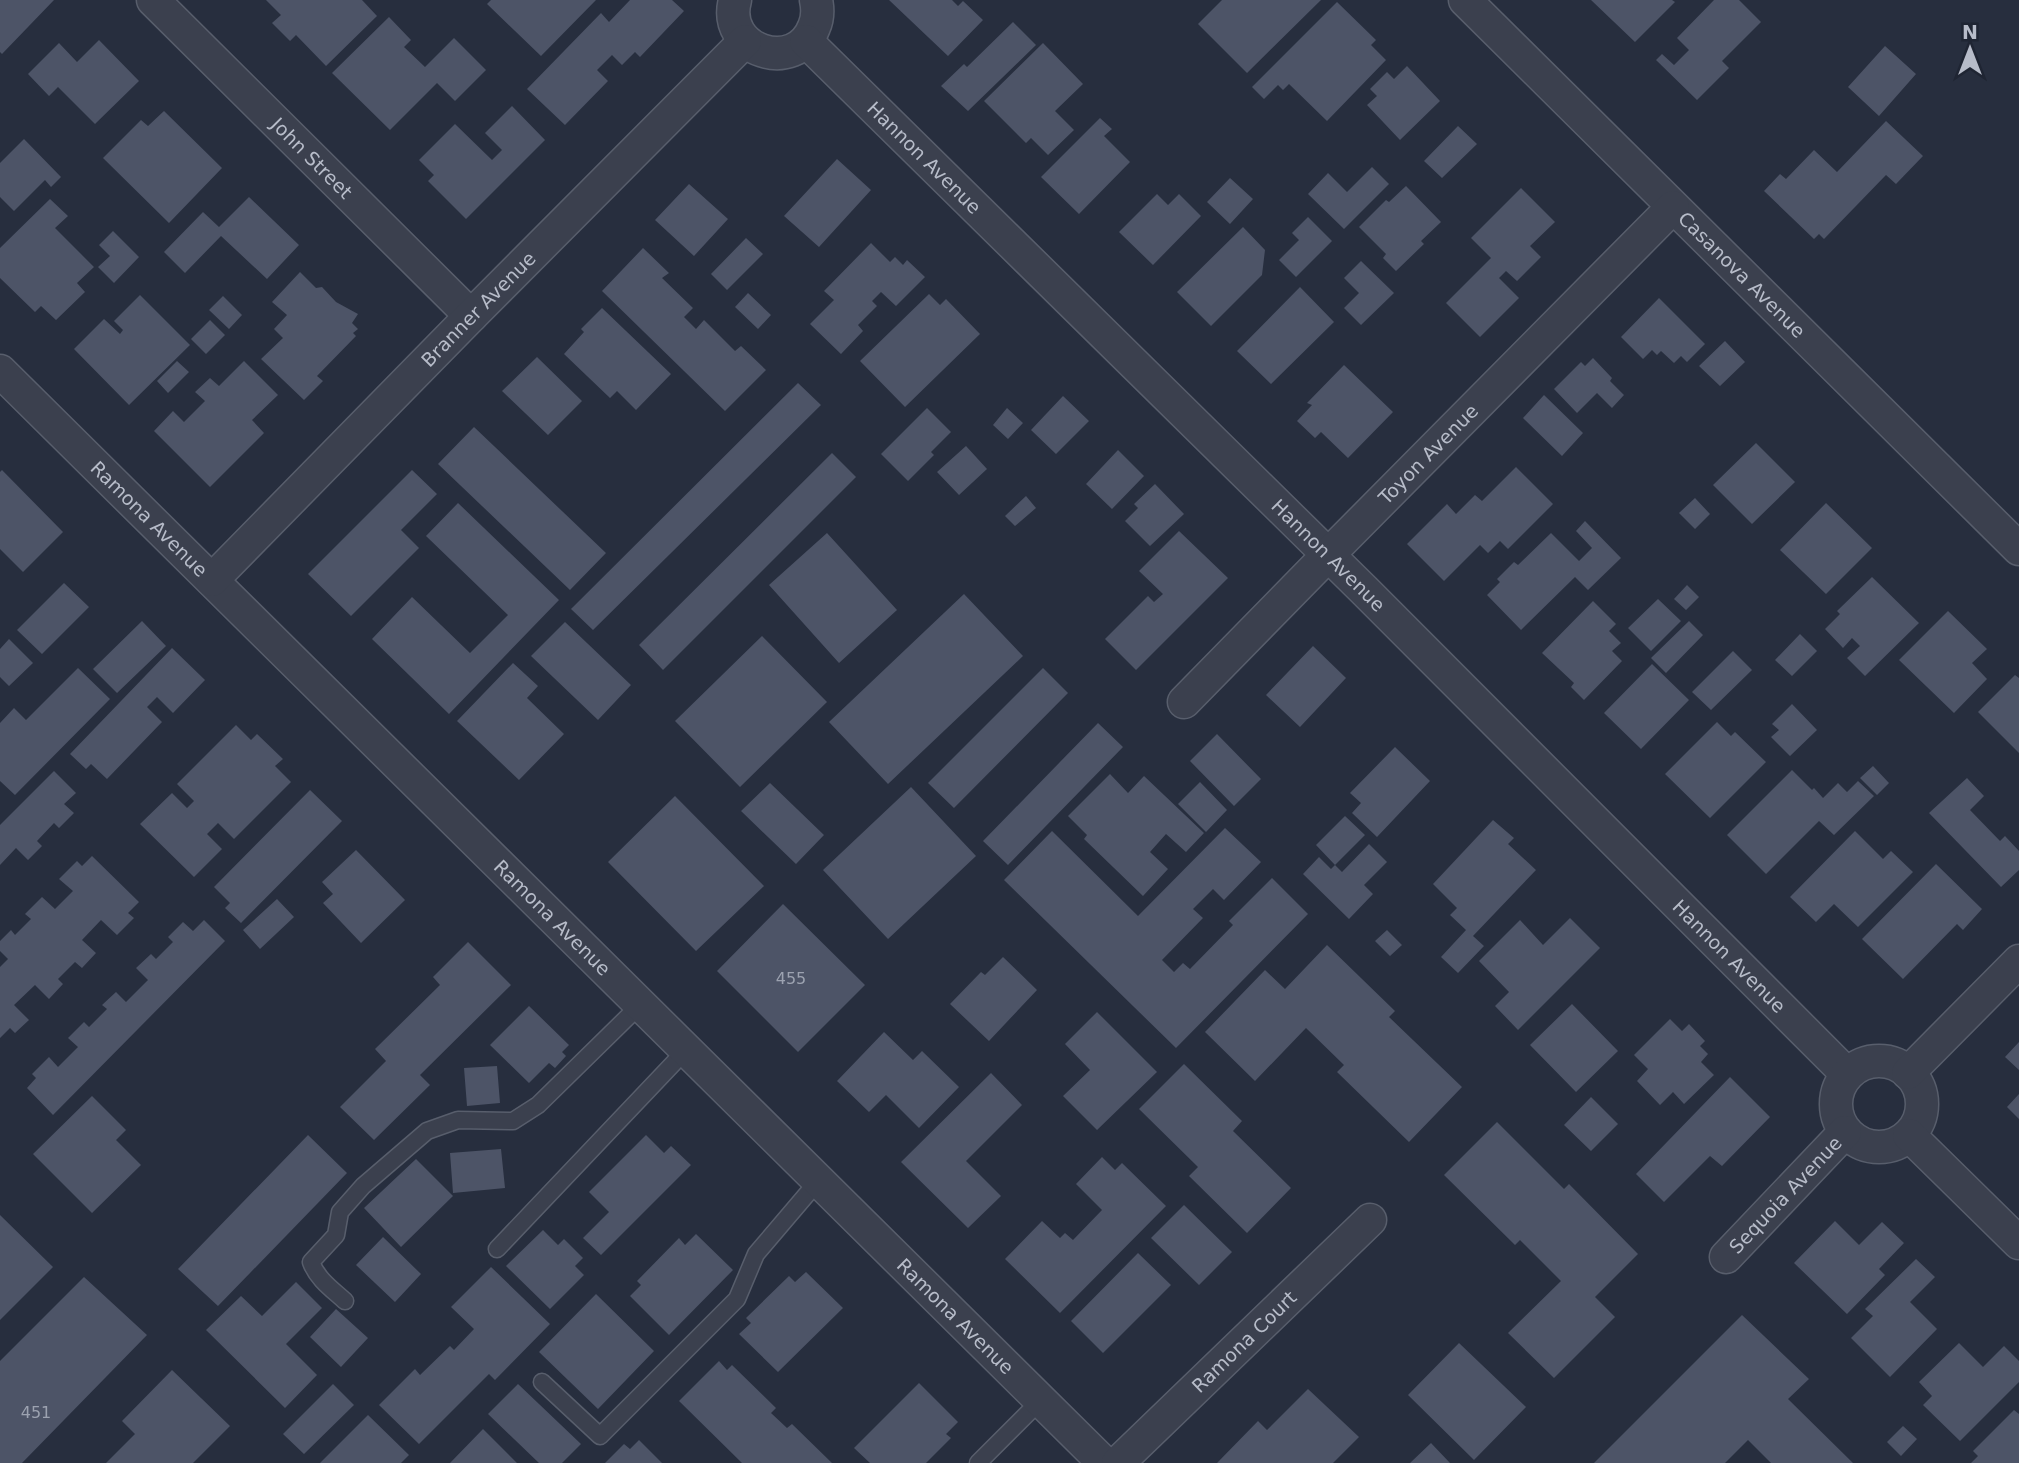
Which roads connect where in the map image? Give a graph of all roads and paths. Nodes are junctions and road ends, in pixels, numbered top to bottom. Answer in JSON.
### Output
{"nodes":[{"id":1,"x":153,"y":0,"type":"edge"},
{"id":2,"x":735,"y":0,"type":"edge"},
{"id":3,"x":816,"y":0,"type":"edge"},
{"id":4,"x":1465,"y":0,"type":"edge"},
{"id":5,"x":746,"y":41,"type":"junction"},
{"id":6,"x":806,"y":41,"type":"junction"},
{"id":7,"x":1672,"y":207,"type":"junction"},
{"id":8,"x":471,"y":316,"type":"junction"},
{"id":9,"x":0,"y":371,"type":"edge"},
{"id":10,"x":2019,"y":549,"type":"edge"},
{"id":11,"x":1328,"y":555,"type":"junction"},
{"id":12,"x":212,"y":580,"type":"junction"},
{"id":13,"x":1184,"y":702,"type":"dead end"},
{"id":14,"x":2019,"y":961,"type":"edge"},
{"id":15,"x":641,"y":1004,"type":"junction"},
{"id":16,"x":687,"y":1049,"type":"junction"},
{"id":17,"x":1909,"y":1073,"type":"junction"},
{"id":18,"x":1847,"y":1074,"type":"junction"},
{"id":19,"x":1845,"y":1132,"type":"junction"},
{"id":20,"x":1909,"y":1135,"type":"junction"},
{"id":21,"x":819,"y":1180,"type":"junction"},
{"id":22,"x":1370,"y":1220,"type":"dead end"},
{"id":23,"x":2019,"y":1243,"type":"edge"},
{"id":24,"x":497,"y":1249,"type":"dead end"},
{"id":25,"x":1726,"y":1257,"type":"dead end"},
{"id":26,"x":345,"y":1301,"type":"dead end"},
{"id":27,"x":542,"y":1382,"type":"dead end"},
{"id":28,"x":1041,"y":1401,"type":"junction"},
{"id":29,"x":978,"y":1463,"type":"edge"},
{"id":30,"x":1104,"y":1463,"type":"edge"},
{"id":31,"x":1118,"y":1463,"type":"edge"}],
"edges":[{"from":1,"to":8,"type":"street","name":"John Street"},
{"from":2,"to":5,"type":"street"},
{"from":3,"to":6,"type":"street"},
{"from":4,"to":7,"type":"street","name":"Casanova Avenue"},
{"from":5,"to":6,"type":"street"},
{"from":5,"to":8,"type":"street","name":"Branner Avenue"},
{"from":6,"to":11,"type":"street","name":"Hannon Avenue"},
{"from":7,"to":10,"type":"street","name":"Casanova Avenue"},
{"from":7,"to":11,"type":"street","name":"Toyon Avenue"},
{"from":8,"to":12,"type":"street","name":"Branner Avenue"},
{"from":9,"to":12,"type":"street","name":"Ramona Avenue"},
{"from":11,"to":13,"type":"street","name":"Toyon Avenue"},
{"from":11,"to":18,"type":"street","name":"Hannon Avenue"},
{"from":12,"to":15,"type":"street","name":"Ramona Avenue"},
{"from":14,"to":17,"type":"street"},
{"from":15,"to":16,"type":"street","name":"Ramona Avenue"},
{"from":15,"to":26,"type":"lane"},
{"from":16,"to":21,"type":"street","name":"Ramona Avenue"},
{"from":16,"to":24,"type":"lane"},
{"from":17,"to":18,"type":"street"},
{"from":17,"to":20,"type":"street"},
{"from":18,"to":19,"type":"street"},
{"from":19,"to":20,"type":"street"},
{"from":19,"to":25,"type":"street","name":"Sequoia Avenue"},
{"from":20,"to":23,"type":"street"},
{"from":21,"to":27,"type":"lane"},
{"from":21,"to":28,"type":"street","name":"Ramona Avenue"},
{"from":22,"to":31,"type":"street","name":"Ramona Court"},
{"from":28,"to":29,"type":"lane"},
{"from":28,"to":30,"type":"street","name":"Ramona Avenue"}]}
